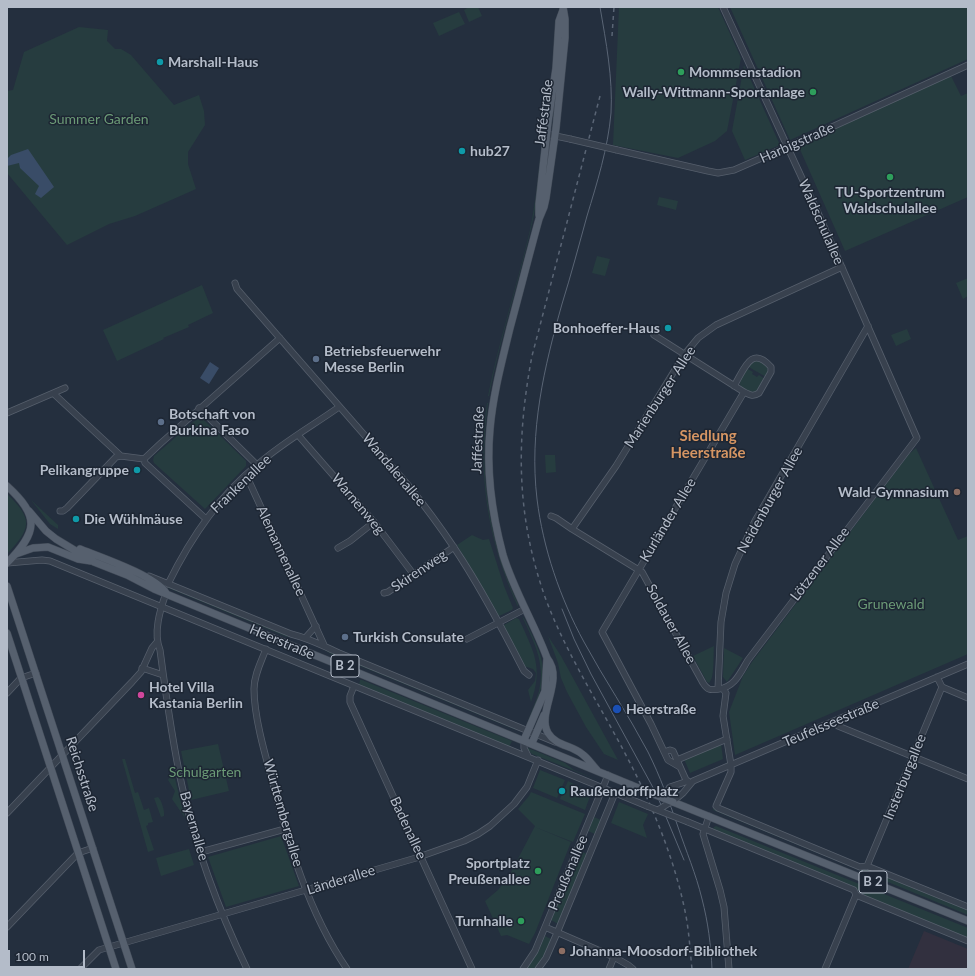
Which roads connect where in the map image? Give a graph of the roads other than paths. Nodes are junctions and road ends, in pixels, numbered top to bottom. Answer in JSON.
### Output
{"nodes":[{"id":1,"x":723,"y":7,"type":"edge"},
{"id":2,"x":563,"y":8,"type":"edge"},
{"id":3,"x":968,"y":65,"type":"edge"},
{"id":4,"x":546,"y":134,"type":"junction"},
{"id":5,"x":555,"y":136,"type":"junction"},
{"id":6,"x":787,"y":147,"type":"junction"},
{"id":7,"x":539,"y":219,"type":"junction"},
{"id":8,"x":842,"y":267,"type":"junction"},
{"id":9,"x":235,"y":283,"type":"dead end"},
{"id":10,"x":868,"y":326,"type":"junction"},
{"id":11,"x":654,"y":335,"type":"dead end"},
{"id":12,"x":280,"y":338,"type":"junction"},
{"id":13,"x":684,"y":355,"type":"junction"},
{"id":14,"x":734,"y":386,"type":"junction"},
{"id":15,"x":65,"y":388,"type":"dead end"},
{"id":16,"x":744,"y":392,"type":"junction"},
{"id":17,"x":54,"y":394,"type":"junction"},
{"id":18,"x":340,"y":407,"type":"junction"},
{"id":19,"x":200,"y":408,"type":"junction"},
{"id":20,"x":7,"y":413,"type":"edge"},
{"id":21,"x":298,"y":435,"type":"junction"},
{"id":22,"x":917,"y":438,"type":"joint"},
{"id":23,"x":121,"y":456,"type":"junction"},
{"id":24,"x":144,"y":459,"type":"junction"},
{"id":25,"x":256,"y":465,"type":"junction"},
{"id":26,"x":246,"y":475,"type":"junction"},
{"id":27,"x":7,"y":486,"type":"edge"},
{"id":28,"x":29,"y":511,"type":"junction"},
{"id":29,"x":60,"y":511,"type":"dead end"},
{"id":30,"x":551,"y":516,"type":"dead end"},
{"id":31,"x":206,"y":519,"type":"junction"},
{"id":32,"x":374,"y":522,"type":"junction"},
{"id":33,"x":572,"y":529,"type":"junction"},
{"id":34,"x":65,"y":543,"type":"junction"},
{"id":35,"x":454,"y":547,"type":"junction"},
{"id":36,"x":338,"y":548,"type":"dead end"},
{"id":37,"x":16,"y":554,"type":"junction"},
{"id":38,"x":94,"y":562,"type":"junction"},
{"id":39,"x":7,"y":563,"type":"edge"},
{"id":40,"x":132,"y":570,"type":"junction"},
{"id":41,"x":638,"y":570,"type":"junction"},
{"id":42,"x":414,"y":575,"type":"junction"},
{"id":43,"x":168,"y":584,"type":"junction"},
{"id":44,"x":7,"y":586,"type":"edge"},
{"id":45,"x":166,"y":593,"type":"junction"},
{"id":46,"x":384,"y":593,"type":"dead end"},
{"id":47,"x":9,"y":599,"type":"edge"},
{"id":48,"x":161,"y":606,"type":"junction"},
{"id":49,"x":525,"y":609,"type":"junction"},
{"id":50,"x":499,"y":622,"type":"junction"},
{"id":51,"x":316,"y":626,"type":"junction"},
{"id":52,"x":7,"y":633,"type":"edge"},
{"id":53,"x":306,"y":637,"type":"junction"},
{"id":54,"x":467,"y":639,"type":"dead end"},
{"id":55,"x":157,"y":642,"type":"junction"},
{"id":56,"x":324,"y":645,"type":"junction"},
{"id":57,"x":266,"y":649,"type":"junction"},
{"id":58,"x":547,"y":658,"type":"junction"},
{"id":59,"x":968,"y":664,"type":"edge"},
{"id":60,"x":142,"y":668,"type":"junction"},
{"id":61,"x":36,"y":673,"type":"junction"},
{"id":62,"x":163,"y":675,"type":"junction"},
{"id":63,"x":529,"y":675,"type":"dead end"},
{"id":64,"x":937,"y":677,"type":"junction"},
{"id":65,"x":21,"y":678,"type":"junction"},
{"id":66,"x":354,"y":686,"type":"junction"},
{"id":67,"x":942,"y":687,"type":"junction"},
{"id":68,"x":721,"y":689,"type":"junction"},
{"id":69,"x":7,"y":693,"type":"edge"},
{"id":70,"x":968,"y":698,"type":"edge"},
{"id":71,"x":547,"y":708,"type":"junction"},
{"id":72,"x":836,"y":721,"type":"junction"},
{"id":73,"x":528,"y":731,"type":"junction"},
{"id":74,"x":536,"y":734,"type":"junction"},
{"id":75,"x":727,"y":739,"type":"junction"},
{"id":76,"x":524,"y":740,"type":"junction"},
{"id":77,"x":532,"y":743,"type":"junction"},
{"id":78,"x":557,"y":743,"type":"junction"},
{"id":79,"x":664,"y":752,"type":"junction"},
{"id":80,"x":62,"y":755,"type":"junction"},
{"id":81,"x":530,"y":757,"type":"junction"},
{"id":82,"x":913,"y":757,"type":"junction"},
{"id":83,"x":538,"y":760,"type":"junction"},
{"id":84,"x":677,"y":760,"type":"junction"},
{"id":85,"x":731,"y":765,"type":"junction"},
{"id":86,"x":680,"y":767,"type":"junction"},
{"id":87,"x":50,"y":768,"type":"junction"},
{"id":88,"x":597,"y":770,"type":"junction"},
{"id":89,"x":608,"y":775,"type":"junction"},
{"id":90,"x":968,"y":780,"type":"edge"},
{"id":91,"x":689,"y":781,"type":"junction"},
{"id":92,"x":603,"y":787,"type":"junction"},
{"id":93,"x":615,"y":793,"type":"junction"},
{"id":94,"x":663,"y":798,"type":"junction"},
{"id":95,"x":676,"y":801,"type":"junction"},
{"id":96,"x":658,"y":810,"type":"junction"},
{"id":97,"x":7,"y":813,"type":"edge"},
{"id":98,"x":709,"y":816,"type":"junction"},
{"id":99,"x":285,"y":829,"type":"junction"},
{"id":100,"x":704,"y":832,"type":"junction"},
{"id":101,"x":93,"y":848,"type":"junction"},
{"id":102,"x":201,"y":852,"type":"junction"},
{"id":103,"x":78,"y":853,"type":"junction"},
{"id":104,"x":421,"y":857,"type":"junction"},
{"id":105,"x":867,"y":866,"type":"junction"},
{"id":106,"x":307,"y":891,"type":"junction"},
{"id":107,"x":856,"y":895,"type":"junction"},
{"id":108,"x":968,"y":907,"type":"edge"},
{"id":109,"x":223,"y":915,"type":"junction"},
{"id":110,"x":968,"y":921,"type":"edge"},
{"id":111,"x":7,"y":927,"type":"edge"},
{"id":112,"x":545,"y":927,"type":"junction"},
{"id":113,"x":557,"y":933,"type":"junction"},
{"id":114,"x":968,"y":941,"type":"edge"},
{"id":115,"x":124,"y":943,"type":"junction"},
{"id":116,"x":108,"y":948,"type":"junction"},
{"id":117,"x":614,"y":957,"type":"junction"},
{"id":118,"x":80,"y":969,"type":"edge"},
{"id":119,"x":116,"y":969,"type":"edge"},
{"id":120,"x":132,"y":969,"type":"edge"},
{"id":121,"x":247,"y":969,"type":"edge"},
{"id":122,"x":347,"y":969,"type":"edge"},
{"id":123,"x":472,"y":969,"type":"edge"},
{"id":124,"x":523,"y":969,"type":"edge"},
{"id":125,"x":538,"y":969,"type":"edge"},
{"id":126,"x":609,"y":969,"type":"edge"},
{"id":127,"x":633,"y":969,"type":"edge"},
{"id":128,"x":729,"y":969,"type":"edge"},
{"id":129,"x":825,"y":969,"type":"edge"}],
"edges":[{"from":1,"to":6,"type":"street","name":"Waldschulallee"},
{"from":2,"to":4,"type":"main road","name":"Jafféstraße"},
{"from":2,"to":5,"type":"main road","name":"Jafféstraße"},
{"from":3,"to":6,"type":"street","name":"Harbigstraße"},
{"from":4,"to":5,"type":"street"},
{"from":4,"to":7,"type":"main road","name":"Jafféstraße"},
{"from":5,"to":6,"type":"street","name":"Harbigstraße","bridge":true},
{"from":5,"to":7,"type":"main road","name":"Jafféstraße"},
{"from":6,"to":8,"type":"street","name":"Waldschulallee"},
{"from":7,"to":49,"type":"main road","name":"Jafféstraße"},
{"from":8,"to":10,"type":"street","name":"Waldschulallee"},
{"from":8,"to":13,"type":"street","name":"Marienburger Allee"},
{"from":9,"to":12,"type":"street","name":"Wandalenallee"},
{"from":10,"to":22,"type":"street","name":"Waldschulallee"},
{"from":10,"to":68,"type":"street","name":"Neidenburger Allee"},
{"from":11,"to":13,"type":"street"},
{"from":12,"to":18,"type":"street","name":"Wandalenallee"},
{"from":12,"to":19,"type":"street"},
{"from":13,"to":14,"type":"street"},
{"from":13,"to":33,"type":"street","name":"Marienburger Allee"},
{"from":14,"to":16,"type":"street"},
{"from":14,"to":16,"type":"street"},
{"from":15,"to":17,"type":"street"},
{"from":16,"to":41,"type":"street","name":"Kurländer Allee"},
{"from":17,"to":20,"type":"street"},
{"from":17,"to":23,"type":"street"},
{"from":18,"to":21,"type":"street","name":"Frankenallee"},
{"from":18,"to":35,"type":"street","name":"Wandalenallee"},
{"from":19,"to":24,"type":"street"},
{"from":19,"to":25,"type":"street"},
{"from":21,"to":25,"type":"street","name":"Frankenallee"},
{"from":21,"to":32,"type":"street","name":"Warnenweg"},
{"from":22,"to":68,"type":"street","name":"Lötzener Allee"},
{"from":23,"to":24,"type":"street"},
{"from":23,"to":29,"type":"street"},
{"from":24,"to":31,"type":"street"},
{"from":25,"to":26,"type":"street","name":"Frankenallee"},
{"from":26,"to":31,"type":"street","name":"Frankenallee"},
{"from":26,"to":51,"type":"street","name":"Alemannenallee"},
{"from":27,"to":28,"type":"main road","number":"B 2"},
{"from":28,"to":34,"type":"main road","name":"Heerstraße","number":"B 2"},
{"from":28,"to":37,"type":"main road"},
{"from":30,"to":33,"type":"street","name":"Soldauer Allee"},
{"from":31,"to":43,"type":"street","name":"Frankenallee"},
{"from":32,"to":36,"type":"street"},
{"from":32,"to":42,"type":"street","name":"Warnenweg"},
{"from":33,"to":41,"type":"street","name":"Soldauer Allee"},
{"from":34,"to":38,"type":"main road","name":"Heerstraße","number":"B 2"},
{"from":34,"to":40,"type":"main road","name":"Heerstraße","number":"B 2"},
{"from":35,"to":42,"type":"street","name":"Skirenweg"},
{"from":35,"to":50,"type":"street","name":"Wandalenallee"},
{"from":37,"to":38,"type":"main road","name":"Heerstraße","number":"B 2"},
{"from":37,"to":39,"type":"main road","number":"B 2"},
{"from":38,"to":45,"type":"main road","name":"Heerstraße","number":"B 2"},
{"from":39,"to":48,"type":"street","name":"Heerstraße"},
{"from":40,"to":43,"type":"street","name":"Heerstraße"},
{"from":40,"to":45,"type":"main road","name":"Heerstraße","number":"B 2"},
{"from":41,"to":68,"type":"street","name":"Soldauer Allee"},
{"from":41,"to":79,"type":"street","name":"Kurländer Allee"},
{"from":42,"to":46,"type":"street","name":"Skirenweg"},
{"from":43,"to":53,"type":"street","name":"Heerstraße"},
{"from":44,"to":47,"type":"main road","name":"Reichsstraße"},
{"from":45,"to":48,"type":"street"},
{"from":45,"to":76,"type":"main road","name":"Heerstraße","number":"B 2"},
{"from":47,"to":61,"type":"main road","name":"Reichsstraße"},
{"from":48,"to":55,"type":"street","name":"Bayernallee"},
{"from":48,"to":57,"type":"street","name":"Heerstraße"},
{"from":49,"to":50,"type":"street"},
{"from":49,"to":58,"type":"main road","name":"Jafféstraße"},
{"from":50,"to":54,"type":"street"},
{"from":50,"to":63,"type":"street","name":"Wandalenallee"},
{"from":51,"to":53,"type":"street"},
{"from":51,"to":56,"type":"street","name":"Alemannenallee"},
{"from":52,"to":65,"type":"main road","name":"Reichsstraße"},
{"from":53,"to":56,"type":"street","name":"Heerstraße"},
{"from":55,"to":60,"type":"street"},
{"from":55,"to":62,"type":"street","name":"Bayernallee"},
{"from":56,"to":73,"type":"street","name":"Heerstraße"},
{"from":57,"to":66,"type":"street","name":"Heerstraße"},
{"from":57,"to":99,"type":"street","name":"Württembergallee"},
{"from":58,"to":71,"type":"main road","name":"Jafféstraße"},
{"from":58,"to":73,"type":"main road","name":"Jafféstraße"},
{"from":59,"to":64,"type":"street","name":"Teufelsseestraße"},
{"from":60,"to":62,"type":"street"},
{"from":60,"to":80,"type":"street"},
{"from":61,"to":65,"type":"street"},
{"from":61,"to":80,"type":"main road","name":"Reichsstraße"},
{"from":62,"to":102,"type":"street","name":"Bayernallee"},
{"from":64,"to":67,"type":"street"},
{"from":64,"to":72,"type":"street","name":"Teufelsseestraße"},
{"from":65,"to":69,"type":"street"},
{"from":65,"to":87,"type":"main road","name":"Reichsstraße"},
{"from":66,"to":81,"type":"street","name":"Heerstraße"},
{"from":66,"to":104,"type":"street","name":"Badenallee"},
{"from":67,"to":70,"type":"street"},
{"from":67,"to":82,"type":"street","name":"Insterburgallee"},
{"from":68,"to":75,"type":"street"},
{"from":71,"to":74,"type":"main road","name":"Jafféstraße"},
{"from":71,"to":78,"type":"main road","name":"Jafféstraße"},
{"from":72,"to":82,"type":"street"},
{"from":72,"to":85,"type":"street","name":"Teufelsseestraße"},
{"from":73,"to":74,"type":"street","name":"Heerstraße"},
{"from":73,"to":76,"type":"main road","name":"Jafféstraße"},
{"from":74,"to":77,"type":"main road","name":"Jafféstraße"},
{"from":74,"to":78,"type":"street","name":"Heerstraße"},
{"from":75,"to":84,"type":"street"},
{"from":75,"to":85,"type":"street"},
{"from":76,"to":77,"type":"main road","name":"Heerstraße","number":"B 2"},
{"from":76,"to":81,"type":"street"},
{"from":77,"to":88,"type":"main road","name":"Heerstraße","number":"B 2"},
{"from":78,"to":88,"type":"main road","name":"Heerstraße"},
{"from":79,"to":84,"type":"street"},
{"from":79,"to":86,"type":"street"},
{"from":80,"to":87,"type":"street"},
{"from":80,"to":101,"type":"main road","name":"Reichsstraße"},
{"from":81,"to":83,"type":"street","name":"Heerstraße"},
{"from":82,"to":90,"type":"street"},
{"from":82,"to":105,"type":"street","name":"Insterburgallee"},
{"from":83,"to":92,"type":"street","name":"Heerstraße"},
{"from":83,"to":104,"type":"street","name":"Länderallee"},
{"from":84,"to":86,"type":"street"},
{"from":85,"to":91,"type":"street","name":"Teufelsseestraße"},
{"from":85,"to":105,"type":"street"},
{"from":86,"to":91,"type":"street"},
{"from":87,"to":97,"type":"street"},
{"from":87,"to":103,"type":"main road","name":"Reichsstraße"},
{"from":88,"to":89,"type":"main road","name":"Heerstraße","number":"B 2"},
{"from":89,"to":92,"type":"street","name":"Preußenallee"},
{"from":89,"to":94,"type":"main road","name":"Heerstraße","number":"B 2","bridge":true},
{"from":91,"to":94,"type":"street","name":"Teufelsseestraße","bridge":true},
{"from":91,"to":95,"type":"street","name":"Teufelsseestraße"},
{"from":92,"to":93,"type":"street","name":"Heerstraße"},
{"from":92,"to":112,"type":"street","name":"Preußenallee"},
{"from":93,"to":96,"type":"street","name":"Heerstraße","bridge":true},
{"from":93,"to":113,"type":"street","name":"Preußenallee"},
{"from":94,"to":95,"type":"main road","name":"Heerstraße","number":"B 2","bridge":true},
{"from":95,"to":96,"type":"street","name":"Teufelsseestraße","bridge":true},
{"from":95,"to":98,"type":"main road","name":"Heerstraße","number":"B 2"},
{"from":96,"to":100,"type":"street","name":"Heerstraße","bridge":true},
{"from":98,"to":100,"type":"street"},
{"from":98,"to":110,"type":"main road","name":"Heerstraße","number":"B 2"},
{"from":99,"to":102,"type":"street"},
{"from":99,"to":106,"type":"street","name":"Württembergallee"},
{"from":100,"to":107,"type":"street","name":"Heerstraße"},
{"from":100,"to":128,"type":"street"},
{"from":101,"to":103,"type":"street"},
{"from":101,"to":115,"type":"main road","name":"Reichsstraße"},
{"from":102,"to":109,"type":"street","name":"Bayernallee"},
{"from":103,"to":111,"type":"street"},
{"from":103,"to":116,"type":"main road","name":"Reichsstraße"},
{"from":104,"to":106,"type":"street","name":"Länderallee"},
{"from":104,"to":123,"type":"street","name":"Badenallee"},
{"from":105,"to":108,"type":"street"},
{"from":106,"to":109,"type":"street","name":"Länderallee"},
{"from":106,"to":122,"type":"street","name":"Württembergallee"},
{"from":107,"to":114,"type":"street","name":"Heerstraße"},
{"from":107,"to":129,"type":"street"},
{"from":109,"to":115,"type":"street","name":"Länderallee"},
{"from":109,"to":121,"type":"street","name":"Bayernallee"},
{"from":112,"to":113,"type":"street"},
{"from":112,"to":124,"type":"street","name":"Preußenallee"},
{"from":113,"to":117,"type":"street"},
{"from":113,"to":125,"type":"street","name":"Preußenallee"},
{"from":115,"to":116,"type":"street","name":"Länderallee"},
{"from":115,"to":120,"type":"main road","name":"Reichsstraße"},
{"from":116,"to":118,"type":"street","name":"Länderallee"},
{"from":116,"to":119,"type":"main road","name":"Reichsstraße"},
{"from":117,"to":126,"type":"street"},
{"from":117,"to":127,"type":"street"}]}
